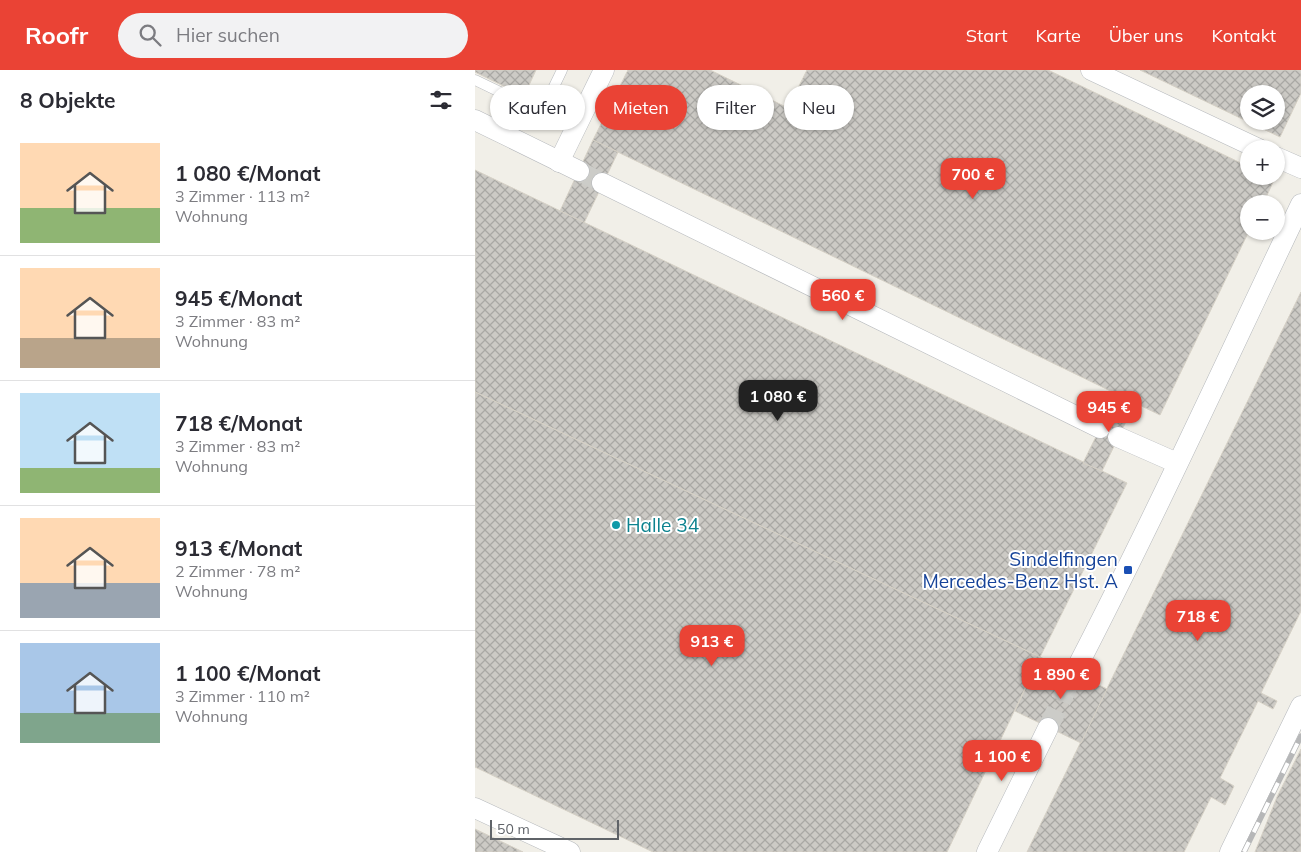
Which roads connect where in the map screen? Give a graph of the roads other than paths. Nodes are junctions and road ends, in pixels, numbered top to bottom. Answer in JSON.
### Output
{"nodes":[{"id":1,"x":562,"y":70,"type":"edge"},
{"id":2,"x":604,"y":70,"type":"edge"},
{"id":3,"x":1091,"y":70,"type":"edge"},
{"id":4,"x":475,"y":80,"type":"edge"},
{"id":5,"x":475,"y":120,"type":"edge"},
{"id":6,"x":1240,"y":140,"type":"edge"},
{"id":7,"x":1285,"y":161,"type":"edge"},
{"id":8,"x":559,"y":162,"type":"junction"},
{"id":9,"x":1301,"y":168,"type":"edge"},
{"id":10,"x":579,"y":171,"type":"tunnel mouth"},
{"id":11,"x":602,"y":183,"type":"tunnel mouth"},
{"id":12,"x":1301,"y":204,"type":"edge"},
{"id":13,"x":1100,"y":428,"type":"dead end"},
{"id":14,"x":1118,"y":437,"type":"dead end"},
{"id":15,"x":1177,"y":462,"type":"junction"},
{"id":16,"x":1074,"y":674,"type":"tunnel mouth"},
{"id":17,"x":1301,"y":706,"type":"edge"},
{"id":18,"x":1048,"y":728,"type":"tunnel mouth"},
{"id":19,"x":475,"y":808,"type":"edge"},
{"id":20,"x":570,"y":852,"type":"edge"},
{"id":21,"x":987,"y":852,"type":"edge"},
{"id":22,"x":1230,"y":852,"type":"edge"}],
"edges":[{"from":1,"to":4,"type":"lane"},
{"from":2,"to":8,"type":"street"},
{"from":3,"to":6,"type":"street"},
{"from":5,"to":8,"type":"street"},
{"from":7,"to":9,"type":"street"},
{"from":8,"to":10,"type":"street"},
{"from":11,"to":13,"type":"street"},
{"from":12,"to":15,"type":"street"},
{"from":14,"to":15,"type":"street"},
{"from":15,"to":16,"type":"street"},
{"from":17,"to":22,"type":"street"},
{"from":18,"to":21,"type":"street"},
{"from":19,"to":20,"type":"street"}]}
